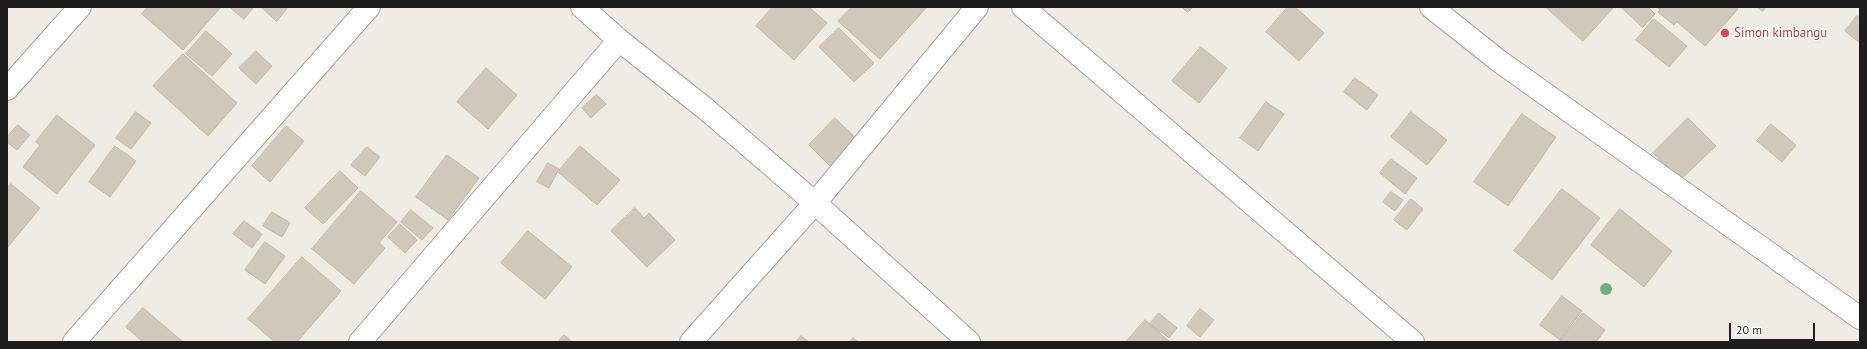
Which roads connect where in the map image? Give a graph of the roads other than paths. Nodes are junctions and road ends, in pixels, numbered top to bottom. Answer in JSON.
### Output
{"nodes":[{"id":1,"x":80,"y":7,"type":"edge"},
{"id":2,"x":369,"y":7,"type":"edge"},
{"id":3,"x":582,"y":7,"type":"edge"},
{"id":4,"x":976,"y":7,"type":"edge"},
{"id":5,"x":1023,"y":7,"type":"edge"},
{"id":6,"x":1432,"y":7,"type":"edge"},
{"id":7,"x":619,"y":40,"type":"junction"},
{"id":8,"x":7,"y":89,"type":"edge"},
{"id":9,"x":815,"y":203,"type":"junction"},
{"id":10,"x":1860,"y":318,"type":"edge"},
{"id":11,"x":960,"y":339,"type":"edge"},
{"id":12,"x":74,"y":342,"type":"edge"},
{"id":13,"x":360,"y":342,"type":"edge"},
{"id":14,"x":691,"y":342,"type":"edge"},
{"id":15,"x":1414,"y":342,"type":"edge"}],
"edges":[{"from":1,"to":8,"type":"street"},
{"from":2,"to":12,"type":"street"},
{"from":3,"to":7,"type":"street"},
{"from":4,"to":9,"type":"street"},
{"from":5,"to":15,"type":"street"},
{"from":6,"to":10,"type":"street"},
{"from":7,"to":9,"type":"street"},
{"from":7,"to":13,"type":"street"},
{"from":9,"to":11,"type":"street"},
{"from":9,"to":14,"type":"street"}]}
